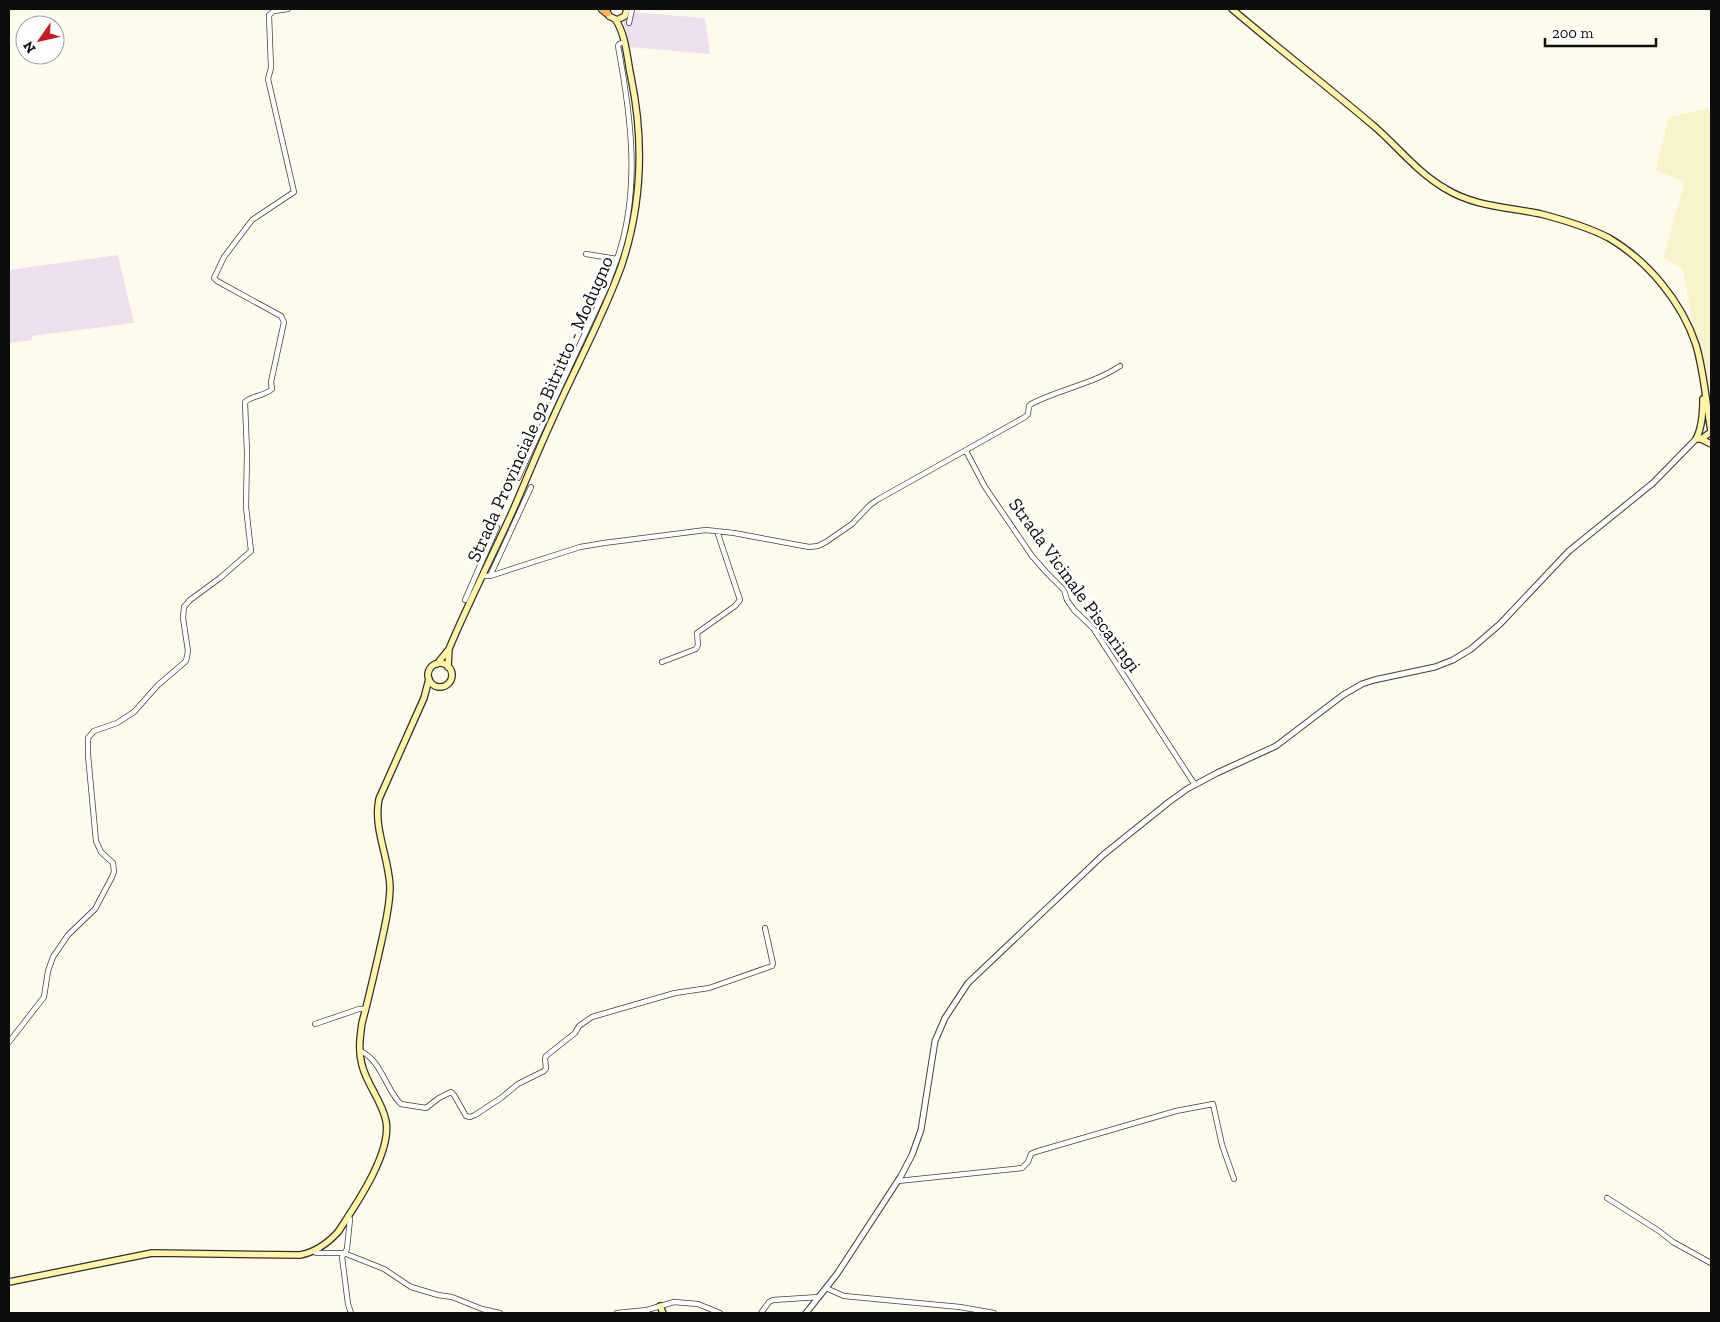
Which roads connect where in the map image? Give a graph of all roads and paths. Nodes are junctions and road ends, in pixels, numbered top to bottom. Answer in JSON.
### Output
{"nodes":[{"id":1,"x":288,"y":9,"type":"edge"},
{"id":2,"x":627,"y":9,"type":"edge"},
{"id":3,"x":632,"y":9,"type":"edge"},
{"id":4,"x":1232,"y":9,"type":"edge"},
{"id":5,"x":605,"y":10,"type":"edge"},
{"id":6,"x":623,"y":18,"type":"junction"},
{"id":7,"x":615,"y":20,"type":"junction"},
{"id":8,"x":629,"y":23,"type":"dead end"},
{"id":9,"x":620,"y":27,"type":"junction"},
{"id":10,"x":624,"y":42,"type":"junction"},
{"id":11,"x":586,"y":254,"type":"dead end"},
{"id":12,"x":617,"y":259,"type":"junction"},
{"id":13,"x":1120,"y":366,"type":"dead end"},
{"id":14,"x":1704,"y":389,"type":"junction"},
{"id":15,"x":550,"y":417,"type":"junction"},
{"id":16,"x":1711,"y":431,"type":"edge"},
{"id":17,"x":1698,"y":437,"type":"junction"},
{"id":18,"x":1711,"y":444,"type":"edge"},
{"id":19,"x":966,"y":451,"type":"junction"},
{"id":20,"x":518,"y":478,"type":"dead end"},
{"id":21,"x":531,"y":487,"type":"dead end"},
{"id":22,"x":497,"y":527,"type":"dead end"},
{"id":23,"x":717,"y":531,"type":"junction"},
{"id":24,"x":487,"y":558,"type":"junction"},
{"id":25,"x":483,"y":576,"type":"junction"},
{"id":26,"x":490,"y":576,"type":"junction"},
{"id":27,"x":464,"y":600,"type":"dead end"},
{"id":28,"x":449,"y":649,"type":"junction"},
{"id":29,"x":662,"y":662,"type":"dead end"},
{"id":30,"x":437,"y":664,"type":"junction"},
{"id":31,"x":448,"y":667,"type":"junction"},
{"id":32,"x":429,"y":679,"type":"junction"},
{"id":33,"x":435,"y":686,"type":"junction"},
{"id":34,"x":424,"y":698,"type":"junction"},
{"id":35,"x":1195,"y":785,"type":"junction"},
{"id":36,"x":765,"y":928,"type":"dead end"},
{"id":37,"x":366,"y":1009,"type":"junction"},
{"id":38,"x":315,"y":1024,"type":"dead end"},
{"id":39,"x":9,"y":1042,"type":"edge"},
{"id":40,"x":360,"y":1051,"type":"junction"},
{"id":41,"x":1234,"y":1179,"type":"dead end"},
{"id":42,"x":898,"y":1181,"type":"junction"},
{"id":43,"x":1607,"y":1198,"type":"dead end"},
{"id":44,"x":348,"y":1216,"type":"junction"},
{"id":45,"x":314,"y":1251,"type":"junction"},
{"id":46,"x":344,"y":1253,"type":"junction"},
{"id":47,"x":1711,"y":1263,"type":"edge"},
{"id":48,"x":9,"y":1282,"type":"edge"},
{"id":49,"x":826,"y":1288,"type":"junction"},
{"id":50,"x":819,"y":1297,"type":"junction"},
{"id":51,"x":660,"y":1306,"type":"junction"},
{"id":52,"x":351,"y":1313,"type":"edge"},
{"id":53,"x":500,"y":1313,"type":"edge"},
{"id":54,"x":618,"y":1313,"type":"edge"},
{"id":55,"x":663,"y":1313,"type":"edge"},
{"id":56,"x":720,"y":1313,"type":"edge"},
{"id":57,"x":761,"y":1313,"type":"edge"},
{"id":58,"x":806,"y":1313,"type":"edge"},
{"id":59,"x":994,"y":1313,"type":"edge"}],
"edges":[{"from":1,"to":39,"type":"street"},
{"from":2,"to":6,"type":"main road"},
{"from":3,"to":8,"type":"street"},
{"from":4,"to":14,"type":"main road"},
{"from":5,"to":7,"type":"main road"},
{"from":6,"to":7,"type":"main road"},
{"from":6,"to":9,"type":"main road"},
{"from":7,"to":9,"type":"main road"},
{"from":9,"to":10,"type":"main road","name":"Strada Provinciale 92 Bitritto - Modugno"},
{"from":10,"to":12,"type":"street"},
{"from":10,"to":15,"type":"main road","name":"Strada Provinciale 92 Bitritto - Modugno"},
{"from":11,"to":12,"type":"street"},
{"from":12,"to":15,"type":"street"},
{"from":13,"to":19,"type":"street"},
{"from":14,"to":16,"type":"main road"},
{"from":14,"to":17,"type":"main road"},
{"from":15,"to":20,"type":"street"},
{"from":15,"to":24,"type":"main road","name":"Strada Provinciale 92 Bitritto - Modugno"},
{"from":16,"to":17,"type":"main road"},
{"from":17,"to":18,"type":"main road"},
{"from":17,"to":35,"type":"street"},
{"from":19,"to":23,"type":"street"},
{"from":19,"to":35,"type":"street","name":"Strada Vicinale Piscaringi"},
{"from":21,"to":26,"type":"street"},
{"from":22,"to":24,"type":"street"},
{"from":23,"to":26,"type":"street"},
{"from":23,"to":29,"type":"street"},
{"from":24,"to":25,"type":"main road","name":"Strada Provinciale 92 Bitritto - Modugno"},
{"from":24,"to":27,"type":"street"},
{"from":25,"to":26,"type":"street"},
{"from":25,"to":28,"type":"main road","name":"Strada Provinciale 92 Bitritto - Modugno"},
{"from":28,"to":30,"type":"main road"},
{"from":28,"to":31,"type":"main road"},
{"from":30,"to":31,"type":"main road"},
{"from":30,"to":32,"type":"main road"},
{"from":31,"to":33,"type":"main road"},
{"from":32,"to":33,"type":"main road"},
{"from":32,"to":34,"type":"main road"},
{"from":33,"to":34,"type":"main road"},
{"from":34,"to":37,"type":"main road"},
{"from":35,"to":42,"type":"street"},
{"from":36,"to":40,"type":"street"},
{"from":37,"to":38,"type":"street"},
{"from":37,"to":40,"type":"main road"},
{"from":40,"to":44,"type":"main road"},
{"from":41,"to":42,"type":"street"},
{"from":42,"to":49,"type":"street"},
{"from":43,"to":47,"type":"street"},
{"from":44,"to":45,"type":"main road"},
{"from":44,"to":46,"type":"street"},
{"from":45,"to":46,"type":"street"},
{"from":45,"to":48,"type":"main road"},
{"from":46,"to":52,"type":"street"},
{"from":46,"to":53,"type":"street"},
{"from":49,"to":50,"type":"street"},
{"from":49,"to":59,"type":"street"},
{"from":50,"to":57,"type":"street"},
{"from":50,"to":58,"type":"street"},
{"from":51,"to":54,"type":"street"},
{"from":51,"to":55,"type":"main road"},
{"from":51,"to":56,"type":"street"}]}
